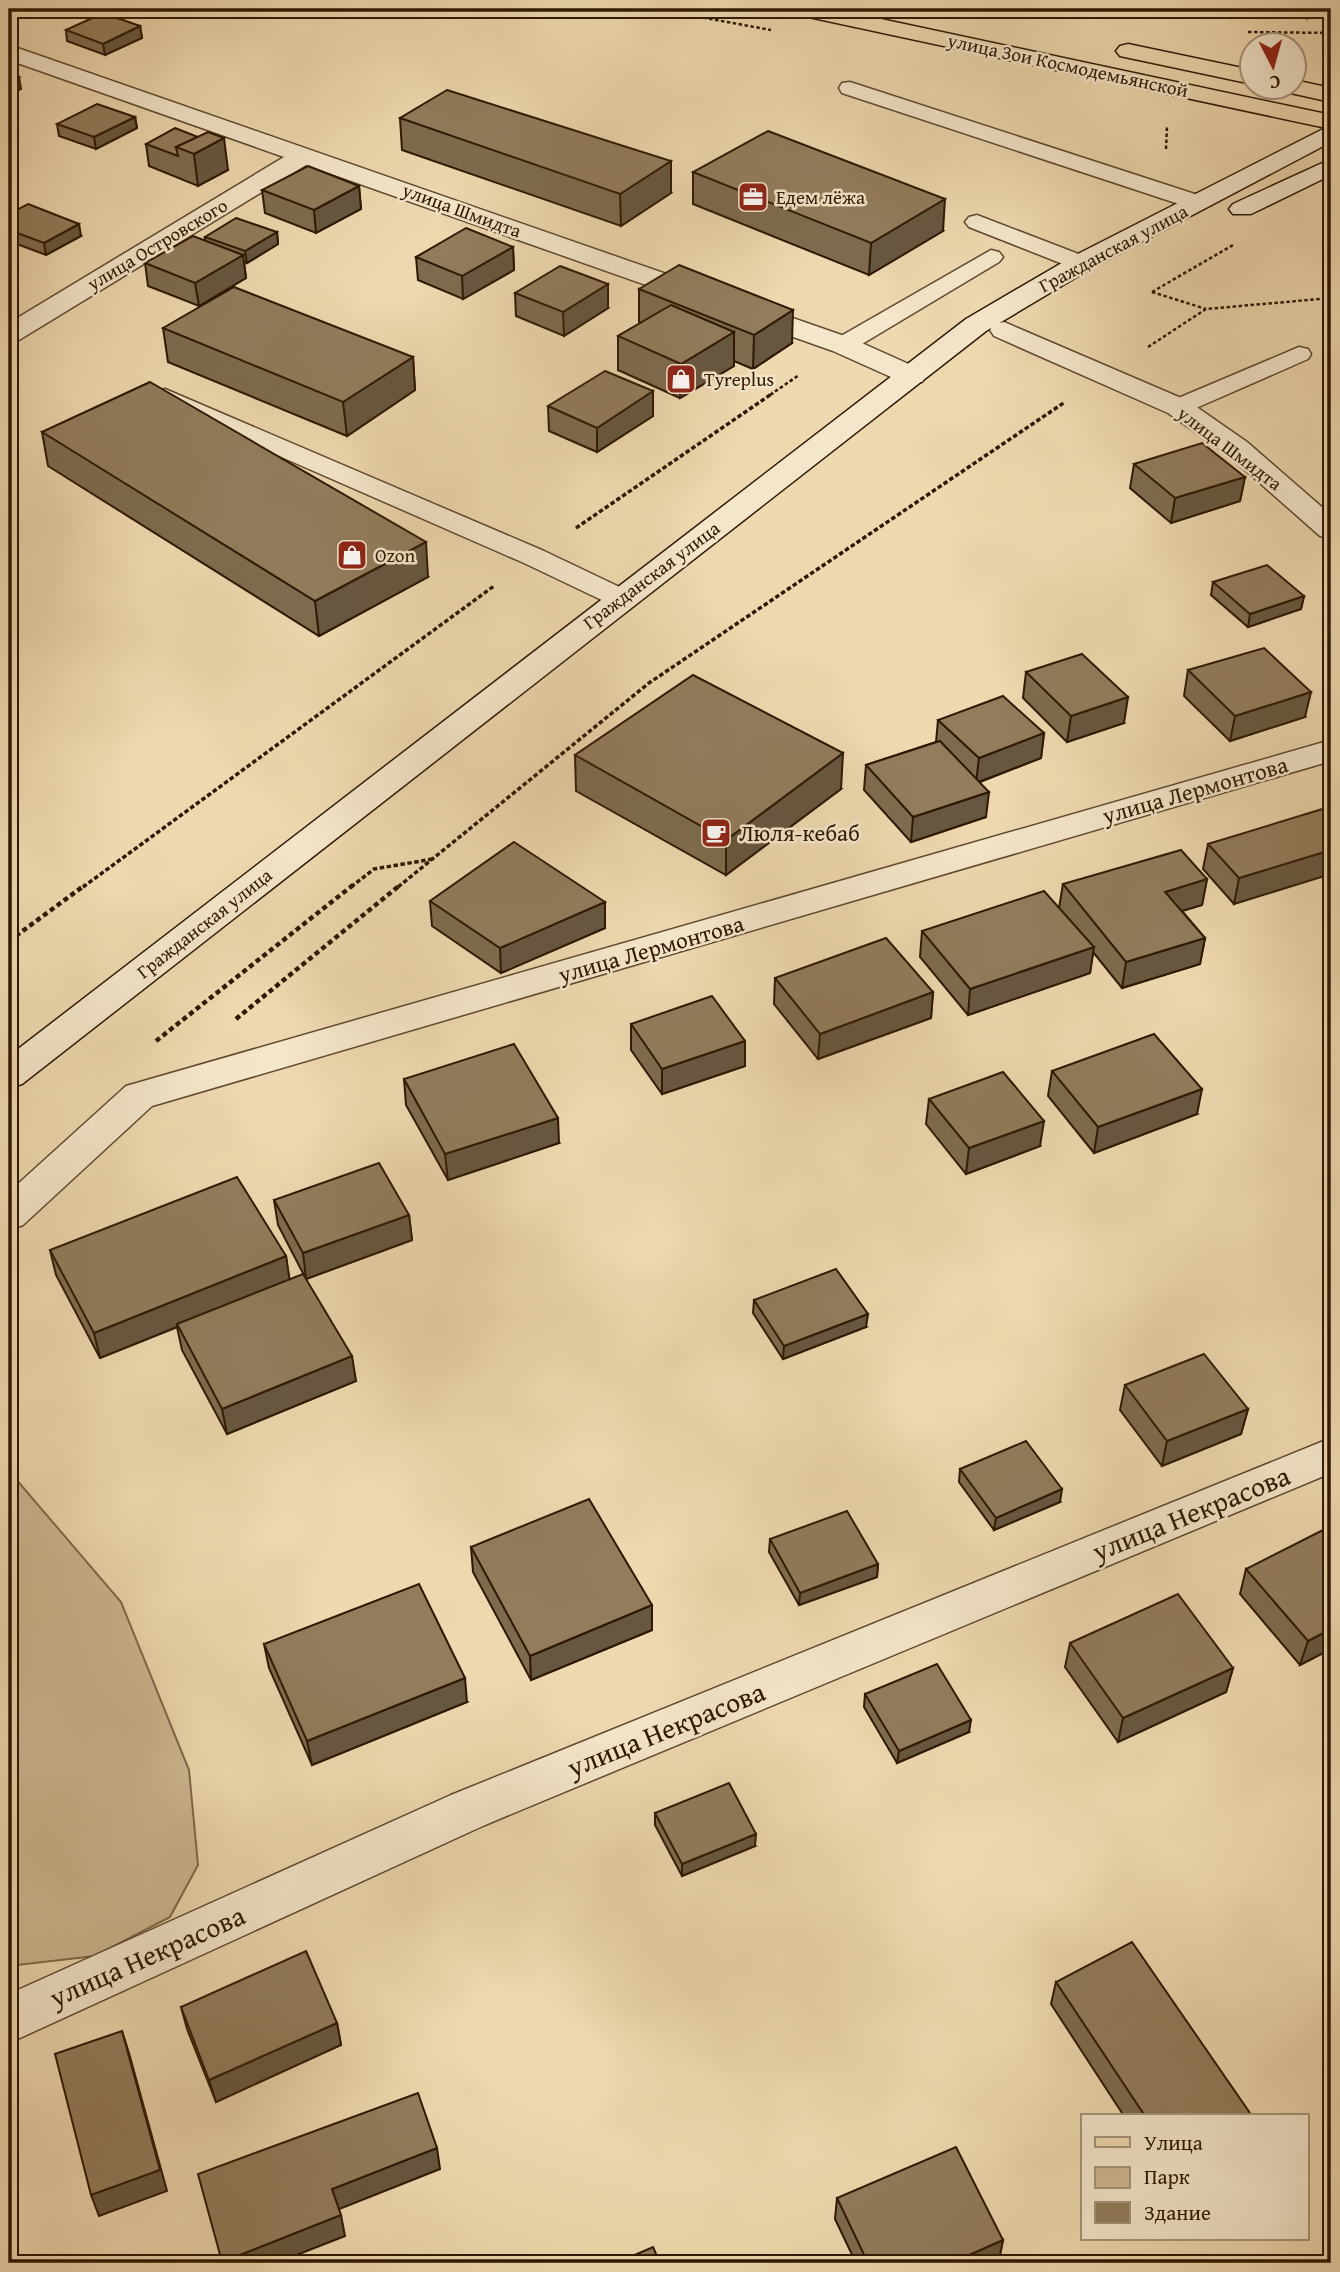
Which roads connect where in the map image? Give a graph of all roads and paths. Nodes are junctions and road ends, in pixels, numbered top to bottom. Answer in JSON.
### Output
{"nodes":[{"id":1,"x":804,"y":9,"type":"edge"},
{"id":2,"x":1112,"y":48,"type":"dead end"},
{"id":3,"x":9,"y":52,"type":"edge"},
{"id":4,"x":1238,"y":74,"type":"edge"},
{"id":5,"x":850,"y":88,"type":"dead end"},
{"id":6,"x":1308,"y":90,"type":"edge"},
{"id":7,"x":1331,"y":94,"type":"edge"},
{"id":8,"x":1331,"y":122,"type":"edge"},
{"id":9,"x":1331,"y":132,"type":"edge"},
{"id":10,"x":305,"y":155,"type":"junction"},
{"id":11,"x":1331,"y":166,"type":"edge"},
{"id":12,"x":1199,"y":203,"type":"junction"},
{"id":13,"x":977,"y":222,"type":"dead end"},
{"id":14,"x":1217,"y":222,"type":"dead end"},
{"id":15,"x":990,"y":257,"type":"dead end"},
{"id":16,"x":1144,"y":258,"type":"dead end"},
{"id":17,"x":1081,"y":263,"type":"junction"},
{"id":18,"x":1152,"y":292,"type":"dead end"},
{"id":19,"x":1331,"y":298,"type":"edge"},
{"id":20,"x":1206,"y":309,"type":"junction"},
{"id":21,"x":1004,"y":330,"type":"junction"},
{"id":22,"x":9,"y":334,"type":"edge"},
{"id":23,"x":843,"y":345,"type":"junction"},
{"id":24,"x":1298,"y":354,"type":"dead end"},
{"id":25,"x":1106,"y":375,"type":"junction"},
{"id":26,"x":912,"y":376,"type":"junction"},
{"id":27,"x":165,"y":397,"type":"edge"},
{"id":28,"x":1178,"y":407,"type":"junction"},
{"id":29,"x":1331,"y":530,"type":"edge"},
{"id":30,"x":534,"y":557,"type":"junction"},
{"id":31,"x":620,"y":598,"type":"junction"},
{"id":32,"x":1331,"y":750,"type":"edge"},
{"id":33,"x":434,"y":859,"type":"junction"},
{"id":34,"x":9,"y":941,"type":"edge"},
{"id":35,"x":227,"y":1026,"type":"dead end"},
{"id":36,"x":155,"y":1042,"type":"dead end"},
{"id":37,"x":9,"y":1075,"type":"edge"},
{"id":38,"x":9,"y":1215,"type":"edge"},
{"id":39,"x":1331,"y":1455,"type":"edge"},
{"id":40,"x":9,"y":2019,"type":"edge"}],
"edges":[{"from":1,"to":8,"type":"main road","name":"улица Зои Космодемьянской"},
{"from":2,"to":4,"type":"main road","name":"улица Зои Космодемьянской"},
{"from":3,"to":10,"type":"street","name":"улица Шмидта"},
{"from":5,"to":12,"type":"lane"},
{"from":6,"to":7,"type":"main road"},
{"from":9,"to":12,"type":"street","name":"Гражданская улица"},
{"from":10,"to":22,"type":"street","name":"улица Островского"},
{"from":10,"to":23,"type":"street","name":"улица Шмидта"},
{"from":11,"to":14,"type":"street","name":"Гражданская улица"},
{"from":12,"to":17,"type":"street","name":"Гражданская улица"},
{"from":13,"to":17,"type":"lane"},
{"from":15,"to":23,"type":"lane"},
{"from":16,"to":21,"type":"street","name":"Гражданская улица"},
{"from":17,"to":26,"type":"street","name":"Гражданская улица"},
{"from":18,"to":20,"type":"path"},
{"from":19,"to":20,"type":"path"},
{"from":20,"to":25,"type":"path"},
{"from":21,"to":25,"type":"street","name":"улица Шмидта"},
{"from":21,"to":26,"type":"street","name":"Гражданская улица"},
{"from":23,"to":26,"type":"street","name":"улица Шмидта"},
{"from":23,"to":30,"type":"path"},
{"from":24,"to":28,"type":"lane"},
{"from":25,"to":28,"type":"street","name":"улица Шмидта"},
{"from":25,"to":33,"type":"path"},
{"from":26,"to":31,"type":"street","name":"Гражданская улица"},
{"from":27,"to":30,"type":"lane"},
{"from":28,"to":29,"type":"street","name":"улица Шмидта"},
{"from":30,"to":31,"type":"lane"},
{"from":30,"to":34,"type":"path"},
{"from":31,"to":37,"type":"street","name":"Гражданская улица"},
{"from":32,"to":38,"type":"street","name":"улица Лермонтова"},
{"from":33,"to":35,"type":"path"},
{"from":33,"to":36,"type":"path"},
{"from":39,"to":40,"type":"street","name":"улица Некрасова"}]}
